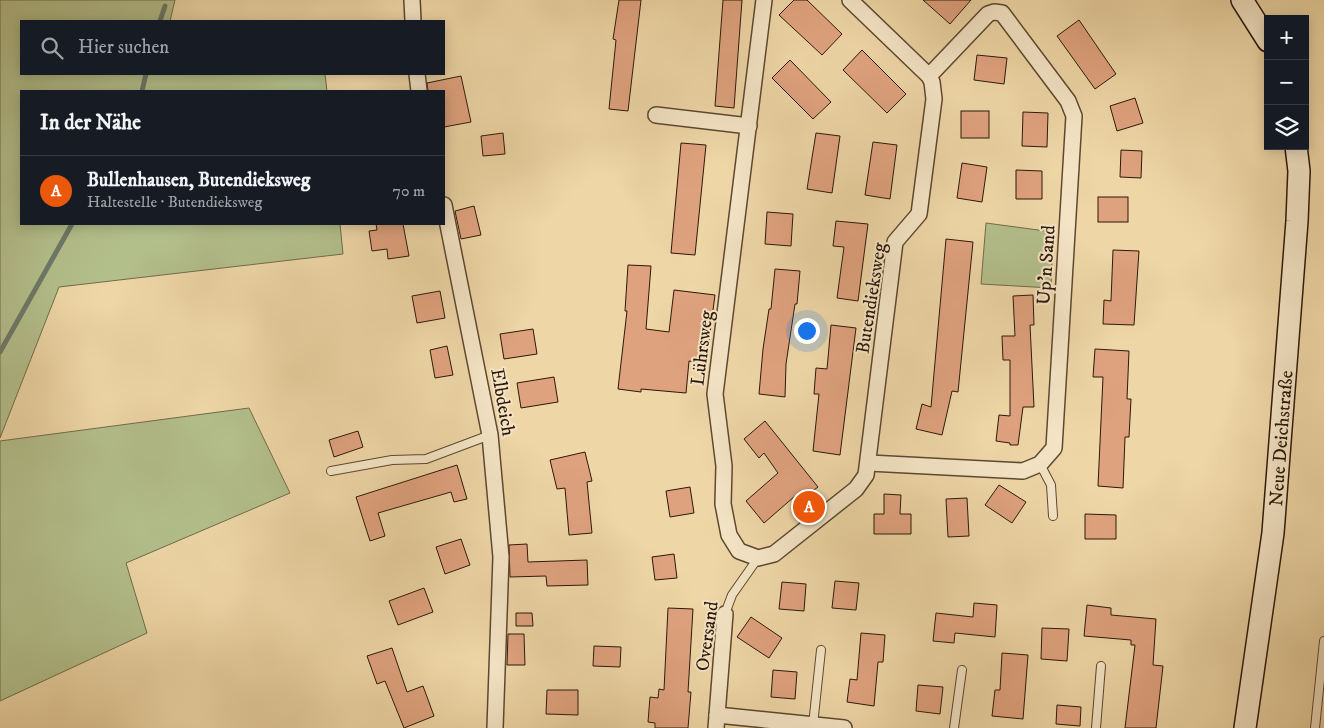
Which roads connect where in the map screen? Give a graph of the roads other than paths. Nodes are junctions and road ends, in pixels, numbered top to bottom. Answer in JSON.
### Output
{"nodes":[{"id":1,"x":412,"y":0,"type":"edge"},
{"id":2,"x":764,"y":0,"type":"edge"},
{"id":3,"x":850,"y":0,"type":"edge"},
{"id":4,"x":1242,"y":0,"type":"edge"},
{"id":5,"x":413,"y":20,"type":"edge"},
{"id":6,"x":1264,"y":35,"type":"edge"},
{"id":7,"x":417,"y":75,"type":"edge"},
{"id":8,"x":929,"y":76,"type":"junction"},
{"id":9,"x":419,"y":90,"type":"edge"},
{"id":10,"x":656,"y":115,"type":"dead end"},
{"id":11,"x":749,"y":126,"type":"junction"},
{"id":12,"x":1296,"y":150,"type":"edge"},
{"id":13,"x":445,"y":210,"type":"edge"},
{"id":14,"x":490,"y":435,"type":"junction"},
{"id":15,"x":869,"y":463,"type":"junction"},
{"id":16,"x":1040,"y":464,"type":"junction"},
{"id":17,"x":331,"y":471,"type":"dead end"},
{"id":18,"x":1053,"y":516,"type":"dead end"},
{"id":19,"x":758,"y":558,"type":"junction"},
{"id":20,"x":725,"y":614,"type":"joint"},
{"id":21,"x":1324,"y":641,"type":"edge"},
{"id":22,"x":820,"y":650,"type":"dead end"},
{"id":23,"x":1101,"y":666,"type":"dead end"},
{"id":24,"x":962,"y":670,"type":"dead end"},
{"id":25,"x":1322,"y":691,"type":"edge"},
{"id":26,"x":716,"y":721,"type":"edge"},
{"id":27,"x":813,"y":725,"type":"junction"},
{"id":28,"x":495,"y":728,"type":"edge"},
{"id":29,"x":844,"y":728,"type":"edge"},
{"id":30,"x":954,"y":728,"type":"edge"},
{"id":31,"x":1096,"y":728,"type":"edge"},
{"id":32,"x":1244,"y":728,"type":"edge"},
{"id":33,"x":1315,"y":728,"type":"edge"}],
"edges":[{"from":1,"to":5,"type":"street"},
{"from":2,"to":11,"type":"street","name":"Lührsweg"},
{"from":3,"to":8,"type":"street"},
{"from":4,"to":6,"type":"street"},
{"from":7,"to":9,"type":"street"},
{"from":8,"to":15,"type":"street","name":"Butendieksweg"},
{"from":8,"to":16,"type":"street","name":"Up'n Sand"},
{"from":10,"to":11,"type":"street"},
{"from":11,"to":19,"type":"street","name":"Lührsweg"},
{"from":12,"to":32,"type":"street","name":"Neue Deichstraße"},
{"from":13,"to":14,"type":"street","name":"Elbdeich"},
{"from":14,"to":17,"type":"lane"},
{"from":14,"to":28,"type":"street","name":"Elbdeich"},
{"from":15,"to":16,"type":"street"},
{"from":15,"to":19,"type":"street","name":"Butendieksweg"},
{"from":16,"to":18,"type":"lane"},
{"from":19,"to":20,"type":"lane","name":"Oversand"},
{"from":20,"to":26,"type":"street","name":"Oversand"},
{"from":21,"to":25,"type":"lane"},
{"from":22,"to":27,"type":"lane"},
{"from":23,"to":31,"type":"lane"},
{"from":24,"to":30,"type":"lane"},
{"from":25,"to":33,"type":"lane"},
{"from":26,"to":27,"type":"street"},
{"from":27,"to":29,"type":"street"}]}
